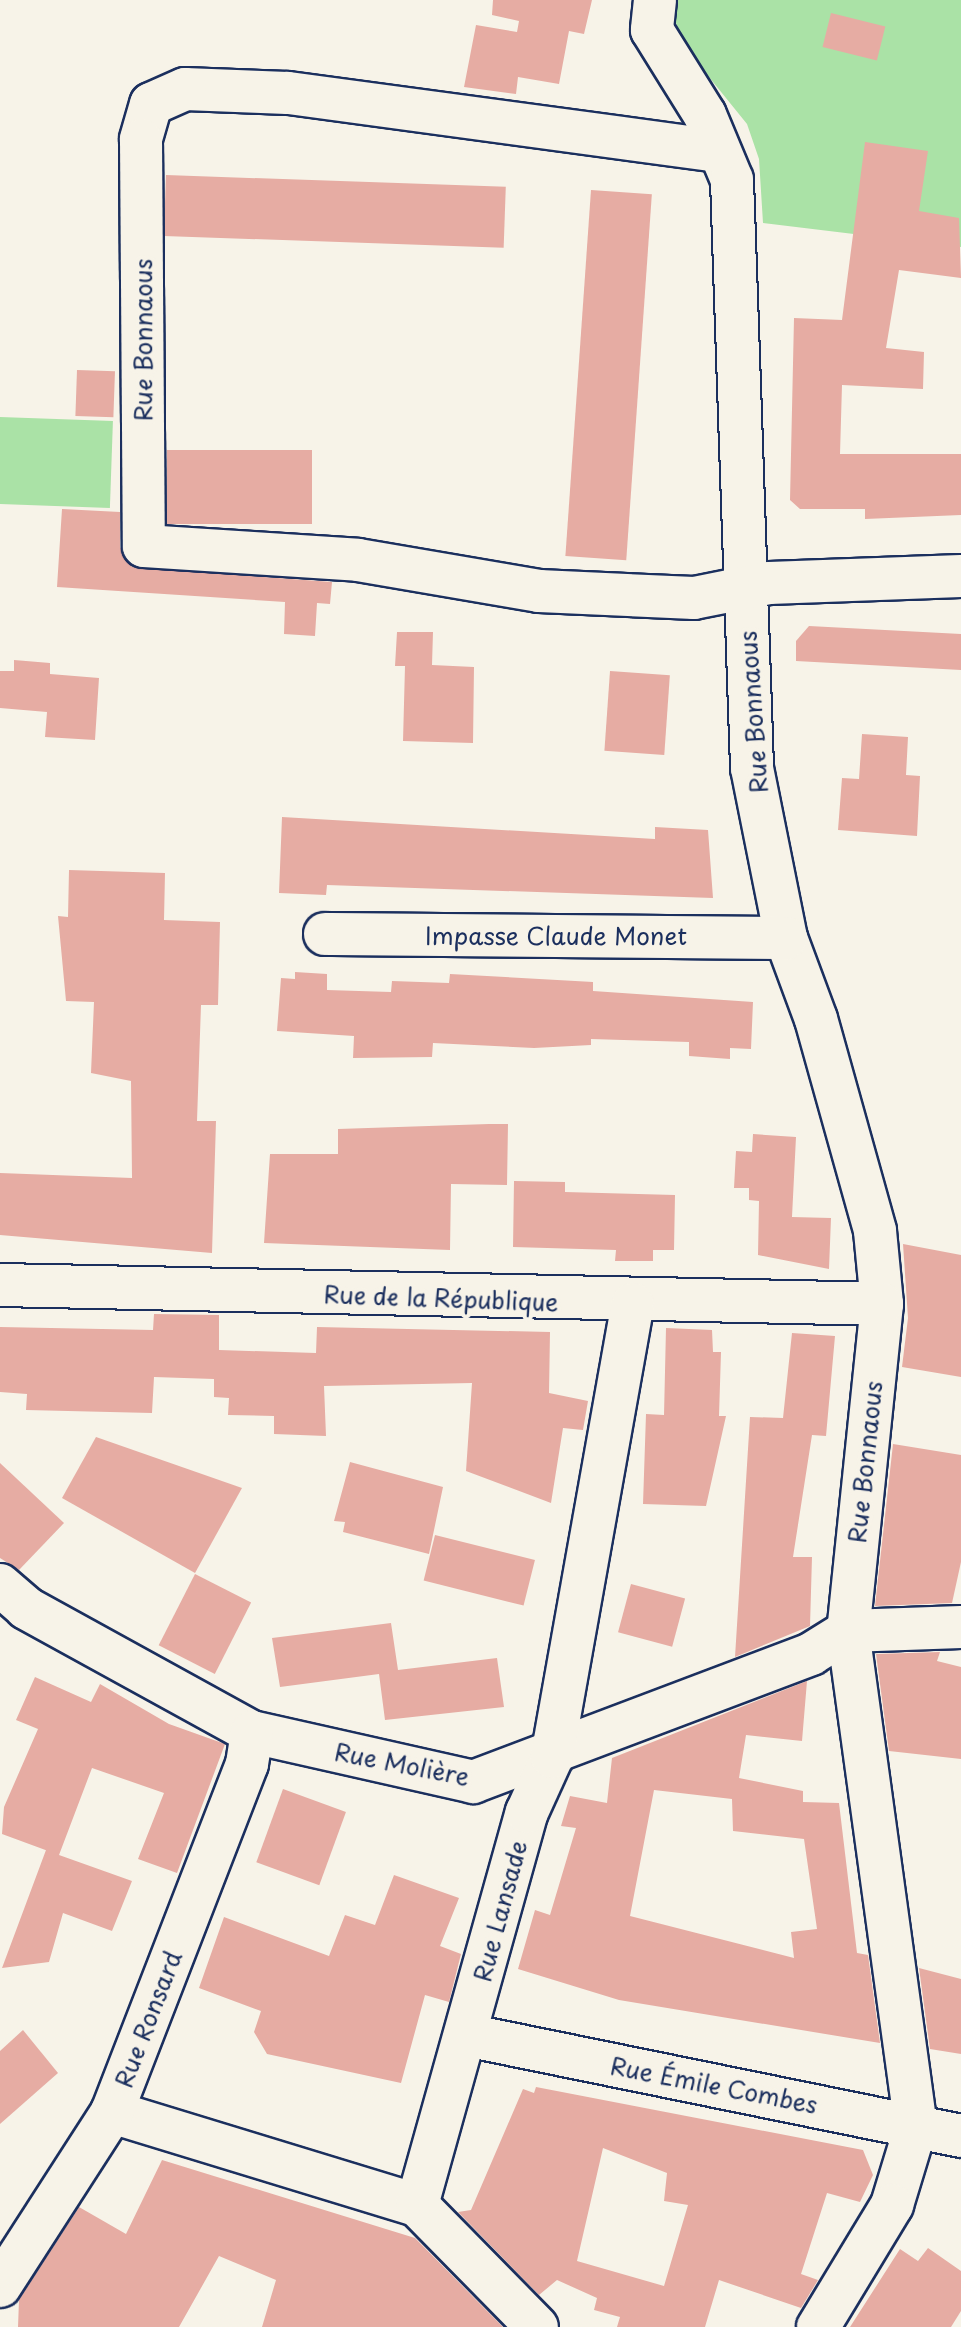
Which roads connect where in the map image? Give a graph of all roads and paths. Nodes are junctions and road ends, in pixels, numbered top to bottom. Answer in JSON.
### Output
{"nodes":[{"id":1,"x":655,"y":0,"type":"edge"},
{"id":2,"x":718,"y":151,"type":"junction"},
{"id":3,"x":961,"y":576,"type":"edge"},
{"id":4,"x":744,"y":585,"type":"junction"},
{"id":5,"x":325,"y":934,"type":"dead end"},
{"id":6,"x":786,"y":938,"type":"junction"},
{"id":7,"x":0,"y":1285,"type":"edge"},
{"id":8,"x":633,"y":1304,"type":"junction"},
{"id":9,"x":882,"y":1304,"type":"junction"},
{"id":10,"x":0,"y":1585,"type":"edge"},
{"id":11,"x":961,"y":1627,"type":"edge"},
{"id":12,"x":848,"y":1631,"type":"junction"},
{"id":13,"x":252,"y":1732,"type":"junction"},
{"id":14,"x":552,"y":1757,"type":"junction"},
{"id":15,"x":466,"y":2035,"type":"junction"},
{"id":16,"x":112,"y":2112,"type":"junction"},
{"id":17,"x":916,"y":2126,"type":"junction"},
{"id":18,"x":961,"y":2136,"type":"edge"},
{"id":19,"x":417,"y":2205,"type":"junction"},
{"id":20,"x":0,"y":2286,"type":"edge"},
{"id":21,"x":537,"y":2327,"type":"edge"},
{"id":22,"x":818,"y":2327,"type":"edge"}],
"edges":[{"from":1,"to":2,"type":"street","name":"Rue Bonnaous"},
{"from":2,"to":4,"type":"street","name":"Rue Bonnaous"},
{"from":2,"to":4,"type":"street","name":"Rue Bonnaous"},
{"from":3,"to":4,"type":"street"},
{"from":4,"to":6,"type":"street","name":"Rue Bonnaous"},
{"from":5,"to":6,"type":"street","name":"Impasse Claude Monet"},
{"from":6,"to":9,"type":"street","name":"Rue Bonnaous"},
{"from":7,"to":8,"type":"street","name":"Rue de la République"},
{"from":8,"to":9,"type":"street","name":"Rue de la République"},
{"from":8,"to":14,"type":"street","name":"Rue Lansade"},
{"from":9,"to":12,"type":"street","name":"Rue Bonnaous"},
{"from":10,"to":13,"type":"street","name":"Rue Molière"},
{"from":11,"to":12,"type":"street","name":"Rue Molière"},
{"from":12,"to":14,"type":"street","name":"Rue Molière"},
{"from":12,"to":17,"type":"street","name":"Rue Bonnaous"},
{"from":13,"to":14,"type":"street","name":"Rue Molière"},
{"from":13,"to":16,"type":"street","name":"Rue Ronsard"},
{"from":14,"to":15,"type":"street","name":"Rue Lansade"},
{"from":15,"to":17,"type":"street","name":"Rue Émile Combes"},
{"from":15,"to":19,"type":"street","name":"Rue Lansade"},
{"from":16,"to":19,"type":"street"},
{"from":16,"to":20,"type":"street","name":"Rue Ronsard"},
{"from":17,"to":18,"type":"street","name":"Rue Émile Combes"},
{"from":17,"to":22,"type":"street","name":"Rue Bonnaous"},
{"from":19,"to":21,"type":"street"}]}
